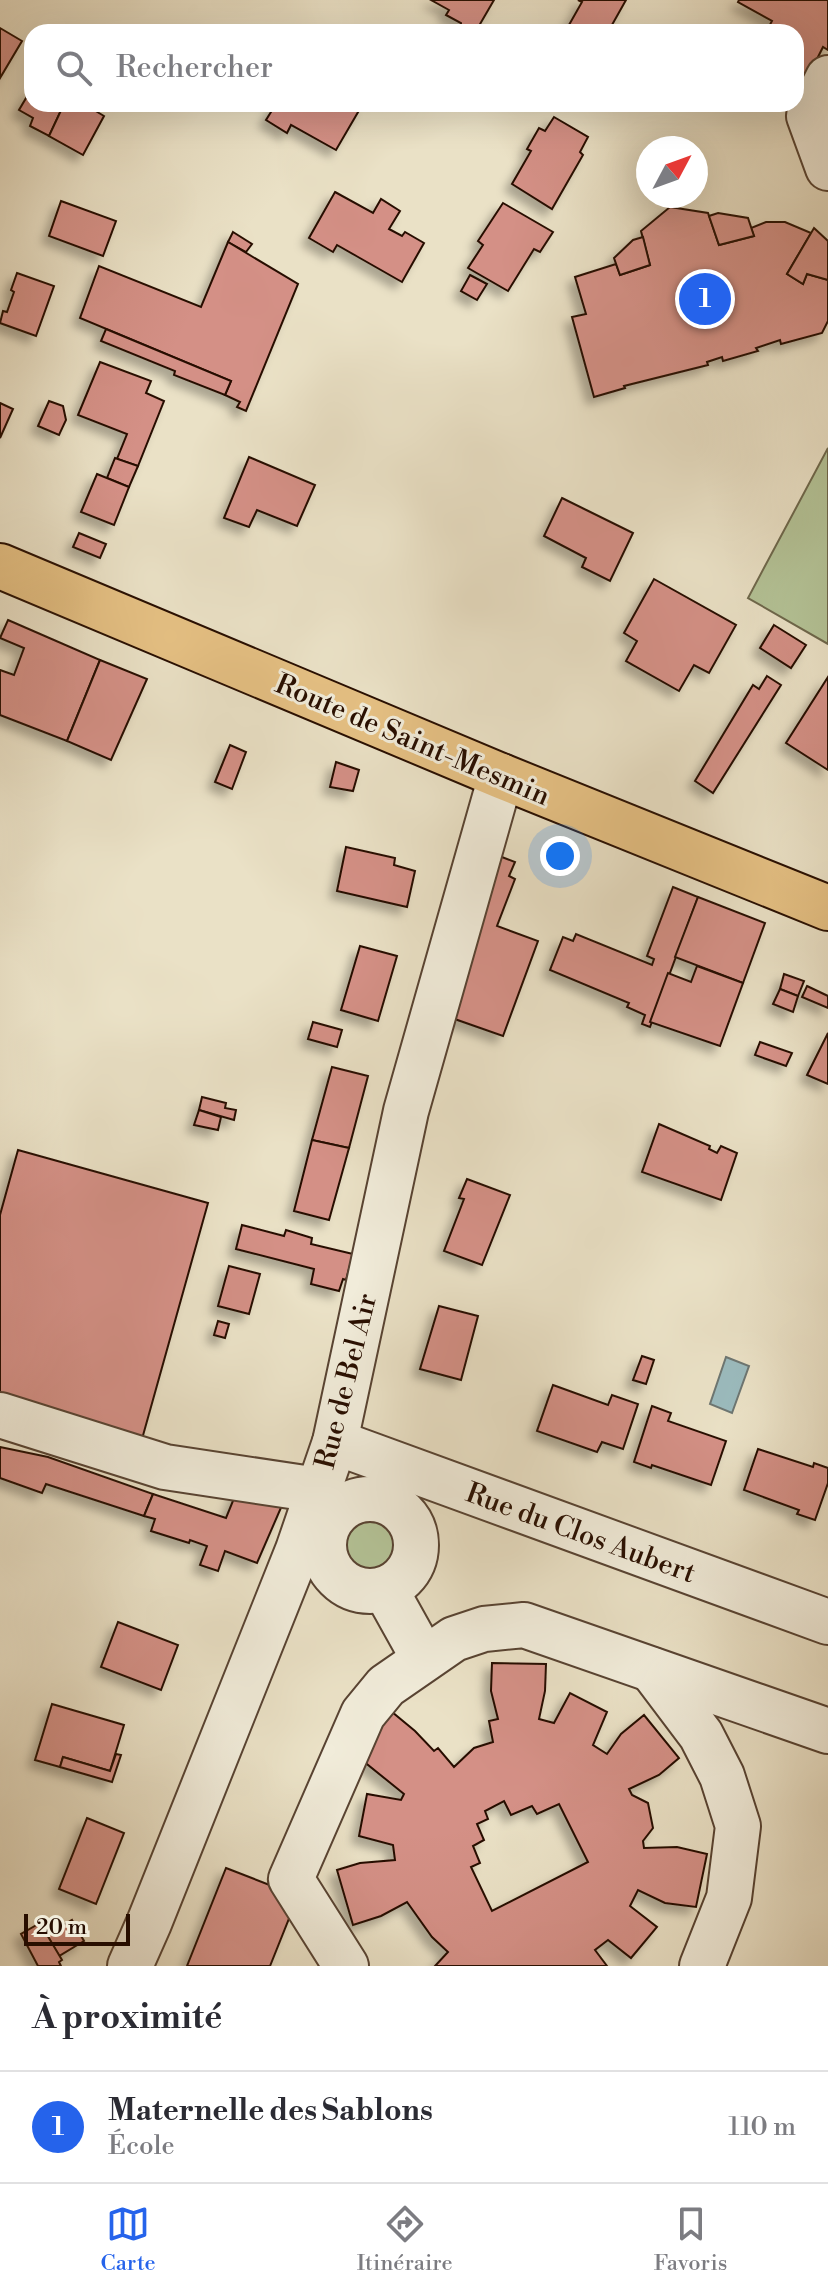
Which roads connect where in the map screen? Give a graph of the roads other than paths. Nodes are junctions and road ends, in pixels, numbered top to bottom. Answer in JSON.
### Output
{"nodes":[{"id":1,"x":828,"y":78,"type":"edge"},
{"id":2,"x":828,"y":168,"type":"edge"},
{"id":3,"x":0,"y":566,"type":"edge"},
{"id":4,"x":501,"y":776,"type":"junction"},
{"id":5,"x":828,"y":908,"type":"edge"},
{"id":6,"x":0,"y":1415,"type":"edge"},
{"id":7,"x":335,"y":1442,"type":"junction"},
{"id":8,"x":394,"y":1484,"type":"junction"},
{"id":9,"x":317,"y":1516,"type":"junction"},
{"id":10,"x":385,"y":1589,"type":"junction"},
{"id":11,"x":828,"y":1622,"type":"edge"},
{"id":12,"x":424,"y":1659,"type":"junction"},
{"id":13,"x":652,"y":1670,"type":"junction"},
{"id":14,"x":828,"y":1731,"type":"edge"},
{"id":15,"x":130,"y":1966,"type":"edge"},
{"id":16,"x":346,"y":1966,"type":"edge"},
{"id":17,"x":702,"y":1966,"type":"edge"}],
"edges":[{"from":1,"to":2,"type":"street"},
{"from":3,"to":4,"type":"main road","name":"Route de Saint-Mesmin"},
{"from":4,"to":5,"type":"main road","name":"Route de Saint-Mesmin"},
{"from":4,"to":7,"type":"street","name":"Rue de Bel Air"},
{"from":6,"to":9,"type":"street"},
{"from":7,"to":8,"type":"street","name":"Rue du Clos Aubert"},
{"from":7,"to":9,"type":"street","name":"Rue de Bel Air"},
{"from":8,"to":9,"type":"street"},
{"from":8,"to":10,"type":"street"},
{"from":8,"to":11,"type":"street","name":"Rue du Clos Aubert"},
{"from":9,"to":10,"type":"street"},
{"from":9,"to":15,"type":"street","name":"Rue de Bel Air"},
{"from":10,"to":12,"type":"street"},
{"from":12,"to":13,"type":"street"},
{"from":12,"to":16,"type":"street"},
{"from":13,"to":14,"type":"street"},
{"from":13,"to":17,"type":"street"}]}
